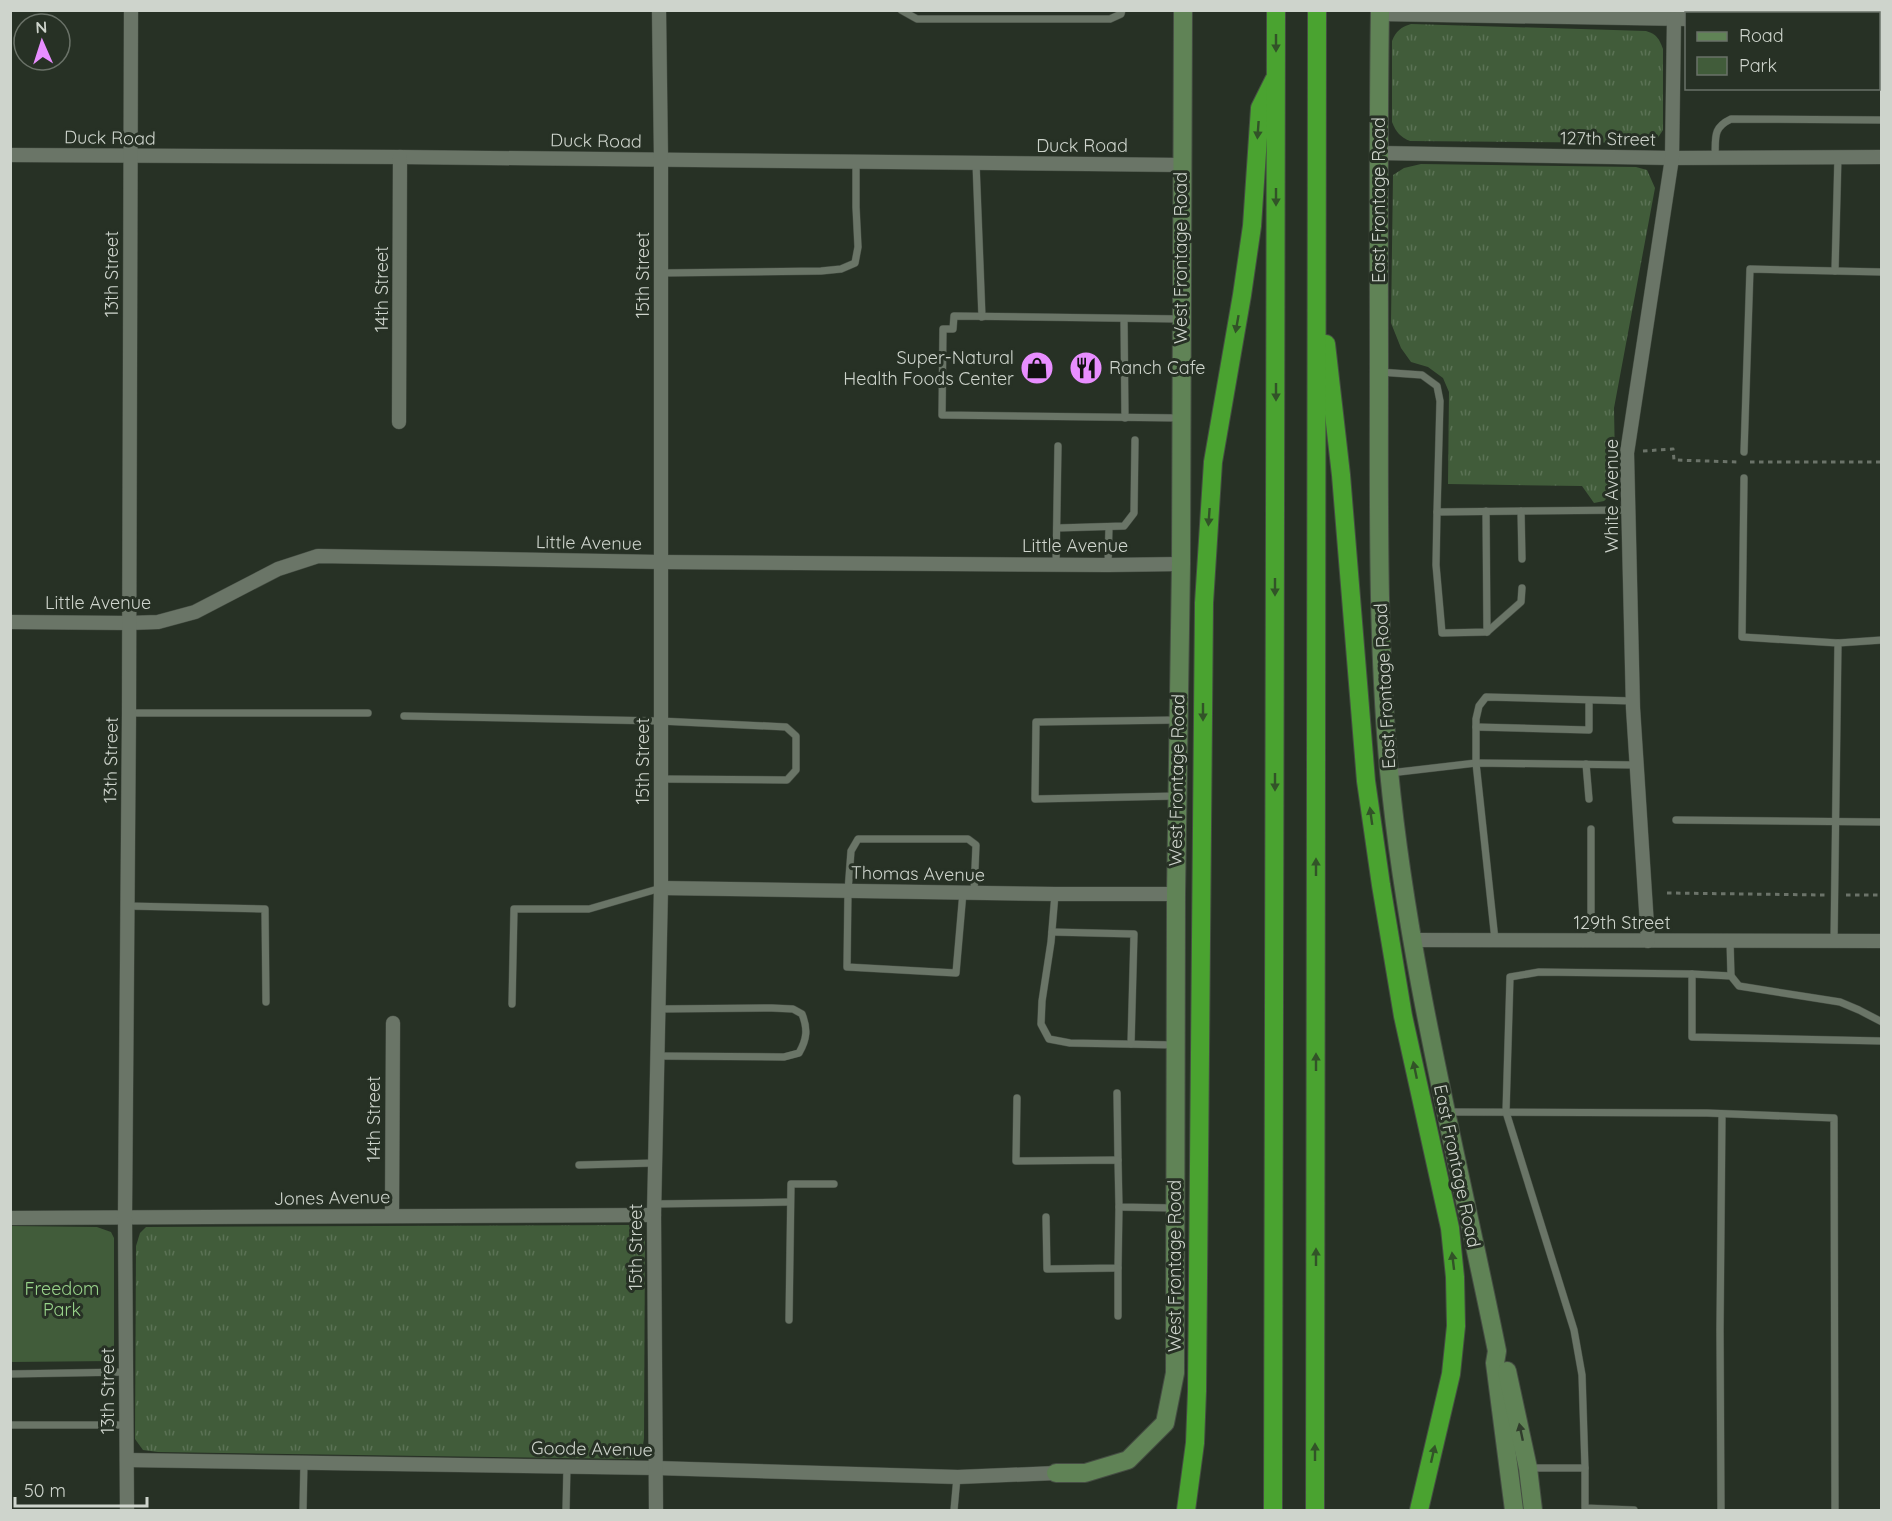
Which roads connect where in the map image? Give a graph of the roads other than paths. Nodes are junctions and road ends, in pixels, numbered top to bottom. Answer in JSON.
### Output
{"nodes":[{"id":1,"x":131,"y":10,"type":"edge"},
{"id":2,"x":659,"y":10,"type":"edge"},
{"id":3,"x":902,"y":10,"type":"edge"},
{"id":4,"x":1122,"y":10,"type":"edge"},
{"id":5,"x":1183,"y":10,"type":"edge"},
{"id":6,"x":1276,"y":10,"type":"edge"},
{"id":7,"x":1317,"y":10,"type":"edge"},
{"id":8,"x":1380,"y":12,"type":"edge"},
{"id":9,"x":1471,"y":13,"type":"edge"},
{"id":10,"x":1565,"y":14,"type":"edge"},
{"id":11,"x":1680,"y":19,"type":"edge"},
{"id":12,"x":1276,"y":76,"type":"junction"},
{"id":13,"x":1881,"y":120,"type":"edge"},
{"id":14,"x":1379,"y":153,"type":"junction"},
{"id":15,"x":10,"y":155,"type":"edge"},
{"id":16,"x":1838,"y":156,"type":"junction"},
{"id":17,"x":1881,"y":156,"type":"edge"},
{"id":18,"x":131,"y":157,"type":"junction"},
{"id":19,"x":400,"y":157,"type":"junction"},
{"id":20,"x":1715,"y":157,"type":"junction"},
{"id":21,"x":1672,"y":158,"type":"junction"},
{"id":22,"x":661,"y":159,"type":"junction"},
{"id":23,"x":856,"y":162,"type":"junction"},
{"id":24,"x":976,"y":163,"type":"junction"},
{"id":25,"x":1182,"y":165,"type":"junction"},
{"id":26,"x":1835,"y":271,"type":"junction"},
{"id":27,"x":1881,"y":272,"type":"edge"},
{"id":28,"x":661,"y":273,"type":"junction"},
{"id":29,"x":1316,"y":304,"type":"junction"},
{"id":30,"x":982,"y":317,"type":"junction"},
{"id":31,"x":1124,"y":319,"type":"junction"},
{"id":32,"x":1181,"y":319,"type":"junction"},
{"id":33,"x":1379,"y":372,"type":"junction"},
{"id":34,"x":1125,"y":418,"type":"junction"},
{"id":35,"x":1181,"y":418,"type":"junction"},
{"id":36,"x":399,"y":422,"type":"dead end"},
{"id":37,"x":1135,"y":440,"type":"dead end"},
{"id":38,"x":1058,"y":446,"type":"dead end"},
{"id":39,"x":1744,"y":452,"type":"dead end"},
{"id":40,"x":1744,"y":478,"type":"dead end"},
{"id":41,"x":1628,"y":510,"type":"junction"},
{"id":42,"x":1486,"y":511,"type":"junction"},
{"id":43,"x":1521,"y":511,"type":"junction"},
{"id":44,"x":1437,"y":512,"type":"junction"},
{"id":45,"x":1109,"y":527,"type":"junction"},
{"id":46,"x":1057,"y":528,"type":"junction"},
{"id":47,"x":1522,"y":559,"type":"dead end"},
{"id":48,"x":660,"y":562,"type":"junction"},
{"id":49,"x":1181,"y":564,"type":"junction"},
{"id":50,"x":1056,"y":565,"type":"junction"},
{"id":51,"x":1108,"y":565,"type":"junction"},
{"id":52,"x":1522,"y":588,"type":"dead end"},
{"id":53,"x":10,"y":621,"type":"edge"},
{"id":54,"x":129,"y":623,"type":"junction"},
{"id":55,"x":1487,"y":632,"type":"junction"},
{"id":56,"x":1881,"y":640,"type":"edge"},
{"id":57,"x":1838,"y":643,"type":"junction"},
{"id":58,"x":1589,"y":701,"type":"junction"},
{"id":59,"x":1633,"y":701,"type":"junction"},
{"id":60,"x":129,"y":713,"type":"junction"},
{"id":61,"x":368,"y":713,"type":"dead end"},
{"id":62,"x":404,"y":716,"type":"dead end"},
{"id":63,"x":1177,"y":720,"type":"junction"},
{"id":64,"x":660,"y":721,"type":"junction"},
{"id":65,"x":1476,"y":727,"type":"junction"},
{"id":66,"x":1476,"y":763,"type":"junction"},
{"id":67,"x":1586,"y":764,"type":"junction"},
{"id":68,"x":1636,"y":765,"type":"junction"},
{"id":69,"x":1390,"y":773,"type":"junction"},
{"id":70,"x":660,"y":779,"type":"junction"},
{"id":71,"x":1178,"y":796,"type":"junction"},
{"id":72,"x":1589,"y":799,"type":"dead end"},
{"id":73,"x":1676,"y":820,"type":"dead end"},
{"id":74,"x":1836,"y":821,"type":"junction"},
{"id":75,"x":1881,"y":822,"type":"edge"},
{"id":76,"x":1591,"y":829,"type":"dead end"},
{"id":77,"x":661,"y":888,"type":"junction"},
{"id":78,"x":848,"y":891,"type":"junction"},
{"id":79,"x":969,"y":892,"type":"junction"},
{"id":80,"x":1055,"y":894,"type":"junction"},
{"id":81,"x":1176,"y":894,"type":"junction"},
{"id":82,"x":127,"y":906,"type":"junction"},
{"id":83,"x":1052,"y":932,"type":"junction"},
{"id":84,"x":1411,"y":940,"type":"junction"},
{"id":85,"x":1495,"y":941,"type":"junction"},
{"id":86,"x":1591,"y":941,"type":"junction"},
{"id":87,"x":1648,"y":941,"type":"junction"},
{"id":88,"x":1730,"y":941,"type":"junction"},
{"id":89,"x":1834,"y":941,"type":"junction"},
{"id":90,"x":1881,"y":941,"type":"edge"},
{"id":91,"x":1692,"y":974,"type":"junction"},
{"id":92,"x":1731,"y":976,"type":"junction"},
{"id":93,"x":266,"y":1002,"type":"dead end"},
{"id":94,"x":512,"y":1005,"type":"dead end"},
{"id":95,"x":658,"y":1009,"type":"junction"},
{"id":96,"x":1881,"y":1022,"type":"edge"},
{"id":97,"x":393,"y":1023,"type":"dead end"},
{"id":98,"x":1881,"y":1041,"type":"edge"},
{"id":99,"x":1131,"y":1044,"type":"junction"},
{"id":100,"x":1175,"y":1046,"type":"junction"},
{"id":101,"x":657,"y":1056,"type":"junction"},
{"id":102,"x":1117,"y":1093,"type":"dead end"},
{"id":103,"x":1017,"y":1098,"type":"dead end"},
{"id":104,"x":1445,"y":1112,"type":"junction"},
{"id":105,"x":1506,"y":1112,"type":"junction"},
{"id":106,"x":1722,"y":1114,"type":"junction"},
{"id":107,"x":1118,"y":1160,"type":"junction"},
{"id":108,"x":655,"y":1163,"type":"junction"},
{"id":109,"x":579,"y":1165,"type":"dead end"},
{"id":110,"x":834,"y":1184,"type":"dead end"},
{"id":111,"x":790,"y":1202,"type":"junction"},
{"id":112,"x":1119,"y":1207,"type":"junction"},
{"id":113,"x":1175,"y":1208,"type":"junction"},
{"id":114,"x":654,"y":1209,"type":"junction"},
{"id":115,"x":392,"y":1215,"type":"junction"},
{"id":116,"x":1046,"y":1217,"type":"dead end"},
{"id":117,"x":10,"y":1218,"type":"edge"},
{"id":118,"x":125,"y":1218,"type":"junction"},
{"id":119,"x":1119,"y":1268,"type":"junction"},
{"id":120,"x":1118,"y":1316,"type":"dead end"},
{"id":121,"x":789,"y":1320,"type":"dead end"},
{"id":122,"x":1497,"y":1351,"type":"junction"},
{"id":123,"x":126,"y":1372,"type":"junction"},
{"id":124,"x":10,"y":1374,"type":"edge"},
{"id":125,"x":10,"y":1425,"type":"edge"},
{"id":126,"x":127,"y":1425,"type":"junction"},
{"id":127,"x":127,"y":1460,"type":"junction"},
{"id":128,"x":304,"y":1462,"type":"junction"},
{"id":129,"x":567,"y":1466,"type":"junction"},
{"id":130,"x":656,"y":1468,"type":"junction"},
{"id":131,"x":1528,"y":1468,"type":"junction"},
{"id":132,"x":1585,"y":1468,"type":"junction"},
{"id":133,"x":1056,"y":1473,"type":"joint"},
{"id":134,"x":957,"y":1477,"type":"junction"},
{"id":135,"x":1585,"y":1509,"type":"edge"},
{"id":136,"x":127,"y":1510,"type":"edge"},
{"id":137,"x":303,"y":1510,"type":"edge"},
{"id":138,"x":566,"y":1510,"type":"edge"},
{"id":139,"x":656,"y":1510,"type":"edge"},
{"id":140,"x":954,"y":1510,"type":"edge"},
{"id":141,"x":1186,"y":1510,"type":"edge"},
{"id":142,"x":1273,"y":1510,"type":"edge"},
{"id":143,"x":1315,"y":1510,"type":"edge"},
{"id":144,"x":1419,"y":1510,"type":"edge"},
{"id":145,"x":1514,"y":1510,"type":"edge"},
{"id":146,"x":1533,"y":1510,"type":"edge"},
{"id":147,"x":1634,"y":1510,"type":"edge"},
{"id":148,"x":1721,"y":1510,"type":"edge"},
{"id":149,"x":1835,"y":1510,"type":"edge"}],
"edges":[{"from":1,"to":18,"type":"street","name":"13th Street"},
{"from":2,"to":22,"type":"street","name":"15th Street"},
{"from":3,"to":4,"type":"lane"},
{"from":5,"to":25,"type":"street","name":"West Frontage Road"},
{"from":6,"to":12,"type":"highway","one_way":true},
{"from":7,"to":29,"type":"highway"},
{"from":8,"to":9,"type":"street"},
{"from":8,"to":14,"type":"street","name":"East Frontage Road"},
{"from":9,"to":10,"type":"street"},
{"from":10,"to":11,"type":"street"},
{"from":11,"to":21,"type":"street","name":"White Avenue"},
{"from":12,"to":141,"type":"highway","one_way":true},
{"from":12,"to":142,"type":"highway","one_way":true},
{"from":13,"to":20,"type":"lane"},
{"from":14,"to":21,"type":"street","name":"127th Street"},
{"from":14,"to":33,"type":"street","name":"East Frontage Road"},
{"from":15,"to":18,"type":"street","name":"Duck Road"},
{"from":16,"to":17,"type":"street","name":"127th Street"},
{"from":16,"to":20,"type":"street","name":"127th Street"},
{"from":16,"to":26,"type":"lane"},
{"from":18,"to":19,"type":"street","name":"Duck Road"},
{"from":18,"to":54,"type":"street","name":"13th Street"},
{"from":19,"to":22,"type":"street","name":"Duck Road"},
{"from":19,"to":36,"type":"street","name":"14th Street"},
{"from":20,"to":21,"type":"street","name":"127th Street"},
{"from":21,"to":41,"type":"street","name":"White Avenue"},
{"from":22,"to":23,"type":"street","name":"Duck Road"},
{"from":22,"to":28,"type":"street","name":"15th Street"},
{"from":23,"to":24,"type":"street","name":"Duck Road"},
{"from":23,"to":28,"type":"lane"},
{"from":24,"to":25,"type":"street","name":"Duck Road"},
{"from":24,"to":30,"type":"lane"},
{"from":25,"to":32,"type":"street","name":"West Frontage Road"},
{"from":26,"to":27,"type":"lane"},
{"from":26,"to":39,"type":"lane"},
{"from":28,"to":48,"type":"street","name":"15th Street"},
{"from":143,"to":29,"type":"highway","one_way":true},
{"from":144,"to":29,"type":"highway","one_way":true},
{"from":30,"to":31,"type":"lane"},
{"from":30,"to":34,"type":"lane"},
{"from":31,"to":32,"type":"lane"},
{"from":31,"to":34,"type":"lane"},
{"from":32,"to":35,"type":"street","name":"West Frontage Road"},
{"from":33,"to":44,"type":"lane"},
{"from":33,"to":69,"type":"street","name":"East Frontage Road"},
{"from":34,"to":35,"type":"lane"},
{"from":35,"to":49,"type":"street","name":"West Frontage Road"},
{"from":37,"to":45,"type":"lane"},
{"from":38,"to":46,"type":"lane"},
{"from":40,"to":57,"type":"lane"},
{"from":41,"to":43,"type":"lane"},
{"from":41,"to":59,"type":"street","name":"White Avenue"},
{"from":42,"to":43,"type":"lane"},
{"from":42,"to":44,"type":"lane"},
{"from":42,"to":55,"type":"lane"},
{"from":43,"to":47,"type":"lane"},
{"from":44,"to":55,"type":"lane"},
{"from":45,"to":46,"type":"lane"},
{"from":45,"to":51,"type":"lane"},
{"from":46,"to":50,"type":"lane"},
{"from":48,"to":50,"type":"street","name":"Little Avenue"},
{"from":48,"to":54,"type":"street","name":"Little Avenue"},
{"from":48,"to":64,"type":"street","name":"15th Street"},
{"from":49,"to":51,"type":"street","name":"Little Avenue"},
{"from":49,"to":63,"type":"street","name":"West Frontage Road"},
{"from":50,"to":51,"type":"street","name":"Little Avenue"},
{"from":52,"to":55,"type":"lane"},
{"from":53,"to":54,"type":"street","name":"Little Avenue"},
{"from":54,"to":60,"type":"street","name":"13th Street"},
{"from":56,"to":57,"type":"lane"},
{"from":57,"to":74,"type":"lane"},
{"from":58,"to":59,"type":"lane"},
{"from":58,"to":65,"type":"lane"},
{"from":58,"to":65,"type":"lane"},
{"from":59,"to":68,"type":"street","name":"White Avenue"},
{"from":60,"to":61,"type":"lane"},
{"from":60,"to":82,"type":"street","name":"13th Street"},
{"from":62,"to":64,"type":"lane"},
{"from":63,"to":71,"type":"street","name":"West Frontage Road"},
{"from":63,"to":71,"type":"lane"},
{"from":64,"to":70,"type":"street","name":"15th Street"},
{"from":64,"to":70,"type":"lane"},
{"from":65,"to":66,"type":"lane"},
{"from":66,"to":67,"type":"lane"},
{"from":66,"to":69,"type":"lane"},
{"from":66,"to":85,"type":"lane"},
{"from":67,"to":68,"type":"lane"},
{"from":67,"to":72,"type":"lane"},
{"from":68,"to":87,"type":"street","name":"White Avenue"},
{"from":69,"to":84,"type":"street","name":"East Frontage Road"},
{"from":70,"to":77,"type":"street","name":"15th Street"},
{"from":71,"to":81,"type":"street","name":"West Frontage Road"},
{"from":73,"to":74,"type":"lane"},
{"from":74,"to":75,"type":"lane"},
{"from":74,"to":89,"type":"lane"},
{"from":76,"to":86,"type":"lane"},
{"from":77,"to":78,"type":"street","name":"Thomas Avenue"},
{"from":77,"to":94,"type":"lane"},
{"from":77,"to":95,"type":"street","name":"15th Street"},
{"from":78,"to":79,"type":"street","name":"Thomas Avenue"},
{"from":78,"to":79,"type":"lane"},
{"from":78,"to":79,"type":"lane"},
{"from":79,"to":80,"type":"street","name":"Thomas Avenue"},
{"from":80,"to":81,"type":"street","name":"Thomas Avenue"},
{"from":80,"to":83,"type":"lane"},
{"from":81,"to":100,"type":"street","name":"West Frontage Road"},
{"from":82,"to":93,"type":"lane"},
{"from":82,"to":118,"type":"street","name":"13th Street"},
{"from":83,"to":99,"type":"lane"},
{"from":83,"to":99,"type":"lane"},
{"from":84,"to":85,"type":"street","name":"129th Street"},
{"from":84,"to":104,"type":"street","name":"East Frontage Road"},
{"from":85,"to":86,"type":"street","name":"129th Street"},
{"from":86,"to":87,"type":"street","name":"129th Street"},
{"from":87,"to":88,"type":"street","name":"129th Street"},
{"from":88,"to":89,"type":"street","name":"129th Street"},
{"from":88,"to":92,"type":"lane"},
{"from":89,"to":90,"type":"street","name":"129th Street"},
{"from":91,"to":92,"type":"lane"},
{"from":91,"to":98,"type":"lane"},
{"from":91,"to":105,"type":"lane"},
{"from":92,"to":96,"type":"lane"},
{"from":95,"to":101,"type":"street","name":"15th Street"},
{"from":95,"to":101,"type":"lane"},
{"from":97,"to":115,"type":"street","name":"14th Street"},
{"from":99,"to":100,"type":"lane"},
{"from":100,"to":113,"type":"street","name":"West Frontage Road"},
{"from":101,"to":108,"type":"street","name":"15th Street"},
{"from":102,"to":107,"type":"lane"},
{"from":103,"to":107,"type":"lane"},
{"from":104,"to":105,"type":"lane"},
{"from":104,"to":122,"type":"street","name":"East Frontage Road"},
{"from":105,"to":106,"type":"lane"},
{"from":105,"to":132,"type":"lane"},
{"from":106,"to":148,"type":"lane"},
{"from":106,"to":149,"type":"lane"},
{"from":107,"to":112,"type":"lane"},
{"from":108,"to":109,"type":"lane"},
{"from":108,"to":114,"type":"street","name":"15th Street"},
{"from":110,"to":111,"type":"lane"},
{"from":111,"to":114,"type":"lane"},
{"from":111,"to":121,"type":"lane"},
{"from":112,"to":113,"type":"lane"},
{"from":112,"to":119,"type":"lane"},
{"from":113,"to":133,"type":"street","name":"West Frontage Road"},
{"from":114,"to":115,"type":"street","name":"Jones Avenue"},
{"from":114,"to":130,"type":"street","name":"15th Street"},
{"from":115,"to":118,"type":"street","name":"Jones Avenue"},
{"from":116,"to":119,"type":"lane"},
{"from":117,"to":118,"type":"street","name":"Jones Avenue"},
{"from":118,"to":123,"type":"street","name":"13th Street"},
{"from":119,"to":120,"type":"lane"},
{"from":131,"to":122,"type":"street","name":"East Frontage Road","one_way":true},
{"from":122,"to":145,"type":"street","name":"East Frontage Road"},
{"from":123,"to":124,"type":"lane"},
{"from":123,"to":126,"type":"street","name":"13th Street"},
{"from":125,"to":126,"type":"lane"},
{"from":126,"to":127,"type":"street","name":"13th Street"},
{"from":127,"to":128,"type":"street","name":"Goode Avenue"},
{"from":127,"to":136,"type":"street","name":"13th Street"},
{"from":128,"to":129,"type":"street","name":"Goode Avenue"},
{"from":128,"to":137,"type":"lane"},
{"from":129,"to":130,"type":"street","name":"Goode Avenue"},
{"from":129,"to":138,"type":"lane"},
{"from":130,"to":134,"type":"street","name":"Goode Avenue"},
{"from":130,"to":139,"type":"street","name":"15th Street"},
{"from":131,"to":132,"type":"lane"},
{"from":131,"to":146,"type":"street","name":"East Frontage Road"},
{"from":132,"to":135,"type":"lane"},
{"from":133,"to":134,"type":"street","name":"Goode Avenue"},
{"from":134,"to":140,"type":"lane"},
{"from":135,"to":147,"type":"lane"}]}
